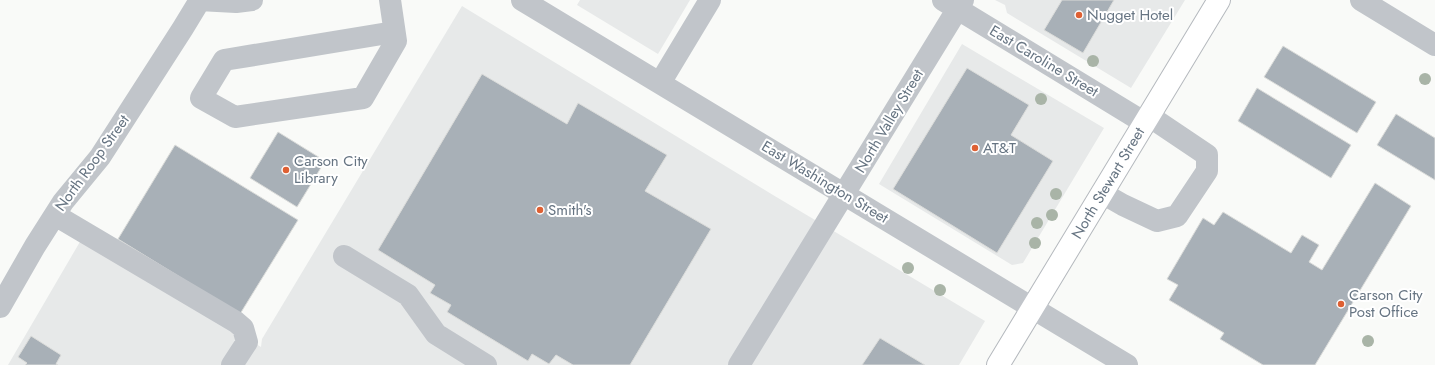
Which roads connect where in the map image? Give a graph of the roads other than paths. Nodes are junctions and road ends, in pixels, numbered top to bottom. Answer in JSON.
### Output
{"nodes":[{"id":1,"x":200,"y":0,"type":"edge"},
{"id":2,"x":252,"y":0,"type":"edge"},
{"id":3,"x":390,"y":0,"type":"edge"},
{"id":4,"x":522,"y":0,"type":"edge"},
{"id":5,"x":710,"y":0,"type":"edge"},
{"id":6,"x":1219,"y":0,"type":"edge"},
{"id":7,"x":1361,"y":0,"type":"edge"},
{"id":8,"x":955,"y":3,"type":"edge"},
{"id":9,"x":394,"y":32,"type":"junction"},
{"id":10,"x":1435,"y":45,"type":"edge"},
{"id":11,"x":660,"y":83,"type":"junction"},
{"id":12,"x":1147,"y":119,"type":"junction"},
{"id":13,"x":1102,"y":193,"type":"junction"},
{"id":14,"x":845,"y":194,"type":"junction"},
{"id":15,"x":55,"y":215,"type":"junction"},
{"id":16,"x":344,"y":256,"type":"dead end"},
{"id":17,"x":0,"y":307,"type":"edge"},
{"id":18,"x":1033,"y":307,"type":"junction"},
{"id":19,"x":232,"y":365,"type":"edge"},
{"id":20,"x":486,"y":365,"type":"edge"},
{"id":21,"x":739,"y":365,"type":"edge"},
{"id":22,"x":998,"y":365,"type":"edge"},
{"id":23,"x":1127,"y":365,"type":"edge"}],
"edges":[{"from":1,"to":2,"type":"street"},
{"from":1,"to":15,"type":"street","name":"North Roop Street"},
{"from":3,"to":9,"type":"street"},
{"from":4,"to":11,"type":"street","name":"East Washington Street"},
{"from":5,"to":11,"type":"street"},
{"from":6,"to":12,"type":"main road","name":"North Stewart Street"},
{"from":7,"to":10,"type":"street"},
{"from":8,"to":12,"type":"street","name":"East Caroline Street"},
{"from":8,"to":14,"type":"street","name":"North Valley Street"},
{"from":9,"to":9,"type":"street"},
{"from":11,"to":14,"type":"street","name":"East Washington Street"},
{"from":12,"to":13,"type":"main road","name":"North Stewart Street"},
{"from":12,"to":13,"type":"street","name":"East Caroline Street"},
{"from":13,"to":18,"type":"main road","name":"North Stewart Street"},
{"from":14,"to":18,"type":"street","name":"East Washington Street"},
{"from":14,"to":21,"type":"street","name":"North Valley Street"},
{"from":15,"to":17,"type":"street","name":"North Roop Street"},
{"from":15,"to":19,"type":"street"},
{"from":16,"to":20,"type":"street"},
{"from":18,"to":22,"type":"main road","name":"North Stewart Street"},
{"from":18,"to":23,"type":"street","name":"East Washington Street"}]}
